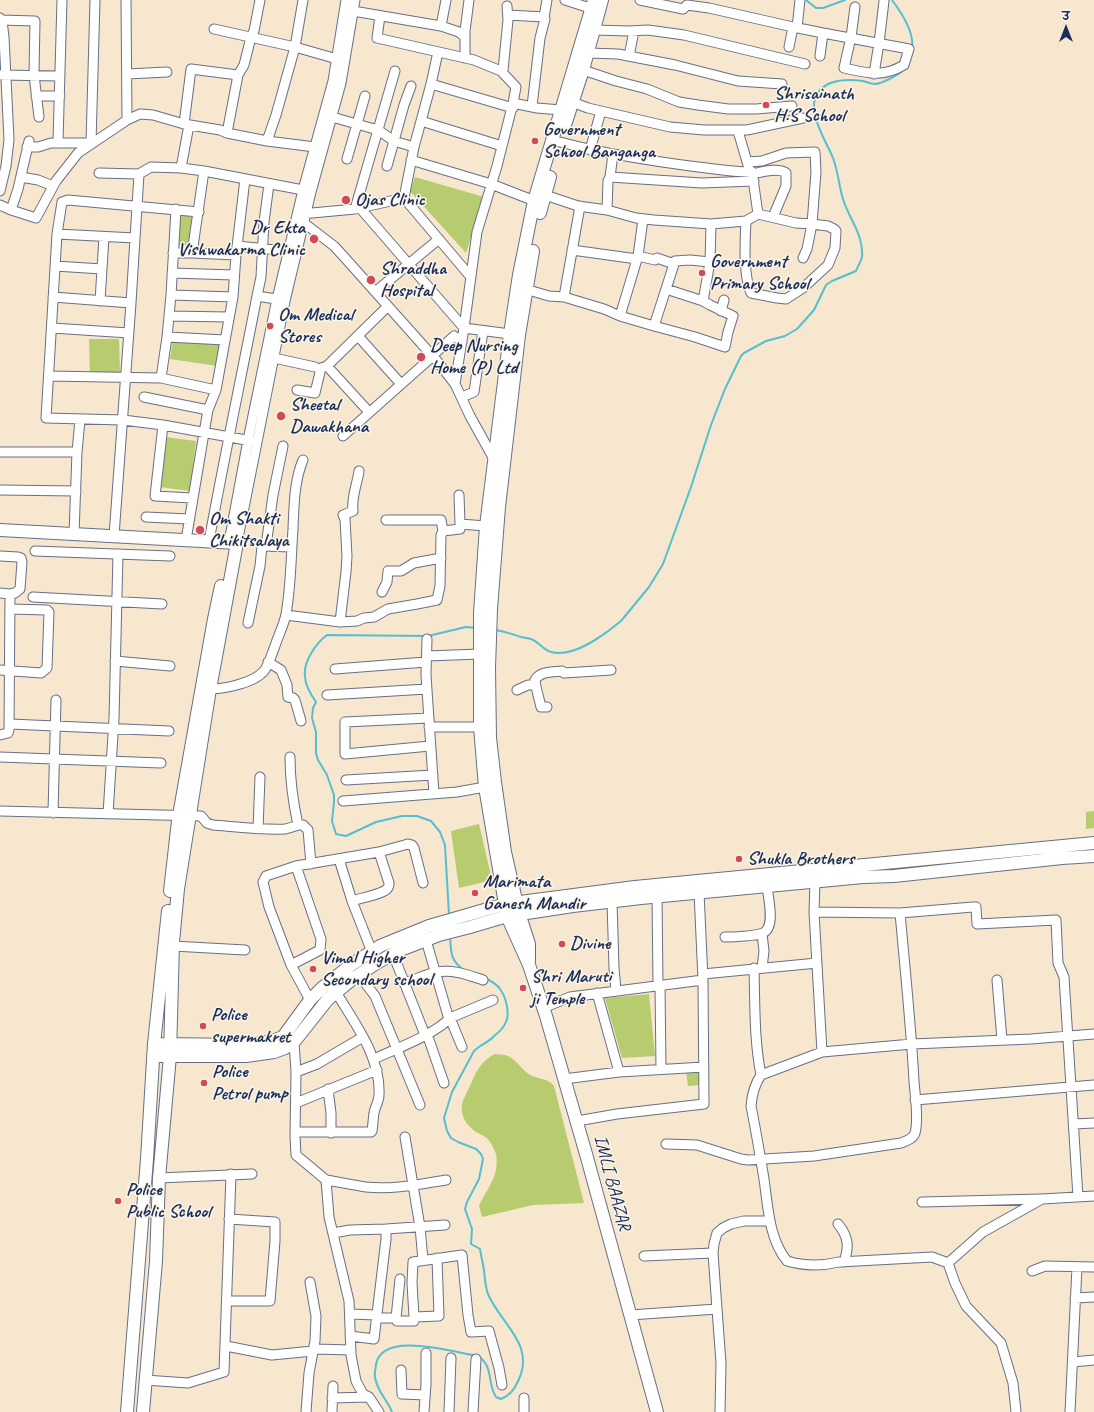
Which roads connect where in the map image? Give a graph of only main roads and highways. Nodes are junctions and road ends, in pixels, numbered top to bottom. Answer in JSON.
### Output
{"nodes":[{"id":1,"x":597,"y":5,"type":"edge"},
{"id":2,"x":541,"y":200,"type":"junction"},
{"id":3,"x":0,"y":530,"type":"edge"},
{"id":4,"x":485,"y":611,"type":"junction"},
{"id":5,"x":485,"y":637,"type":"junction"},
{"id":6,"x":184,"y":816,"type":"junction"},
{"id":7,"x":1094,"y":843,"type":"edge"},
{"id":8,"x":1094,"y":856,"type":"edge"},
{"id":9,"x":512,"y":909,"type":"junction"},
{"id":10,"x":446,"y":927,"type":"junction"},
{"id":11,"x":153,"y":1050,"type":"junction"},
{"id":12,"x":170,"y":1051,"type":"junction"},
{"id":13,"x":127,"y":1412,"type":"edge"},
{"id":14,"x":143,"y":1412,"type":"edge"},
{"id":15,"x":657,"y":1412,"type":"edge"}],
"edges":[{"from":1,"to":2,"type":"main road"},
{"from":1,"to":2,"type":"main road"},
{"from":2,"to":4,"type":"main road"},
{"from":2,"to":4,"type":"main road"},
{"from":3,"to":6,"type":"main road"},
{"from":4,"to":5,"type":"main road"},
{"from":5,"to":9,"type":"main road"},
{"from":5,"to":9,"type":"main road"},
{"from":6,"to":11,"type":"main road"},
{"from":6,"to":12,"type":"main road"},
{"from":7,"to":9,"type":"main road"},
{"from":8,"to":9,"type":"main road"},
{"from":9,"to":10,"type":"main road"},
{"from":9,"to":15,"type":"main road","name":"IMLI BAAZAR"},
{"from":10,"to":12,"type":"main road"},
{"from":10,"to":12,"type":"main road"},
{"from":11,"to":12,"type":"main road"},
{"from":11,"to":13,"type":"main road"},
{"from":12,"to":14,"type":"main road"}]}
